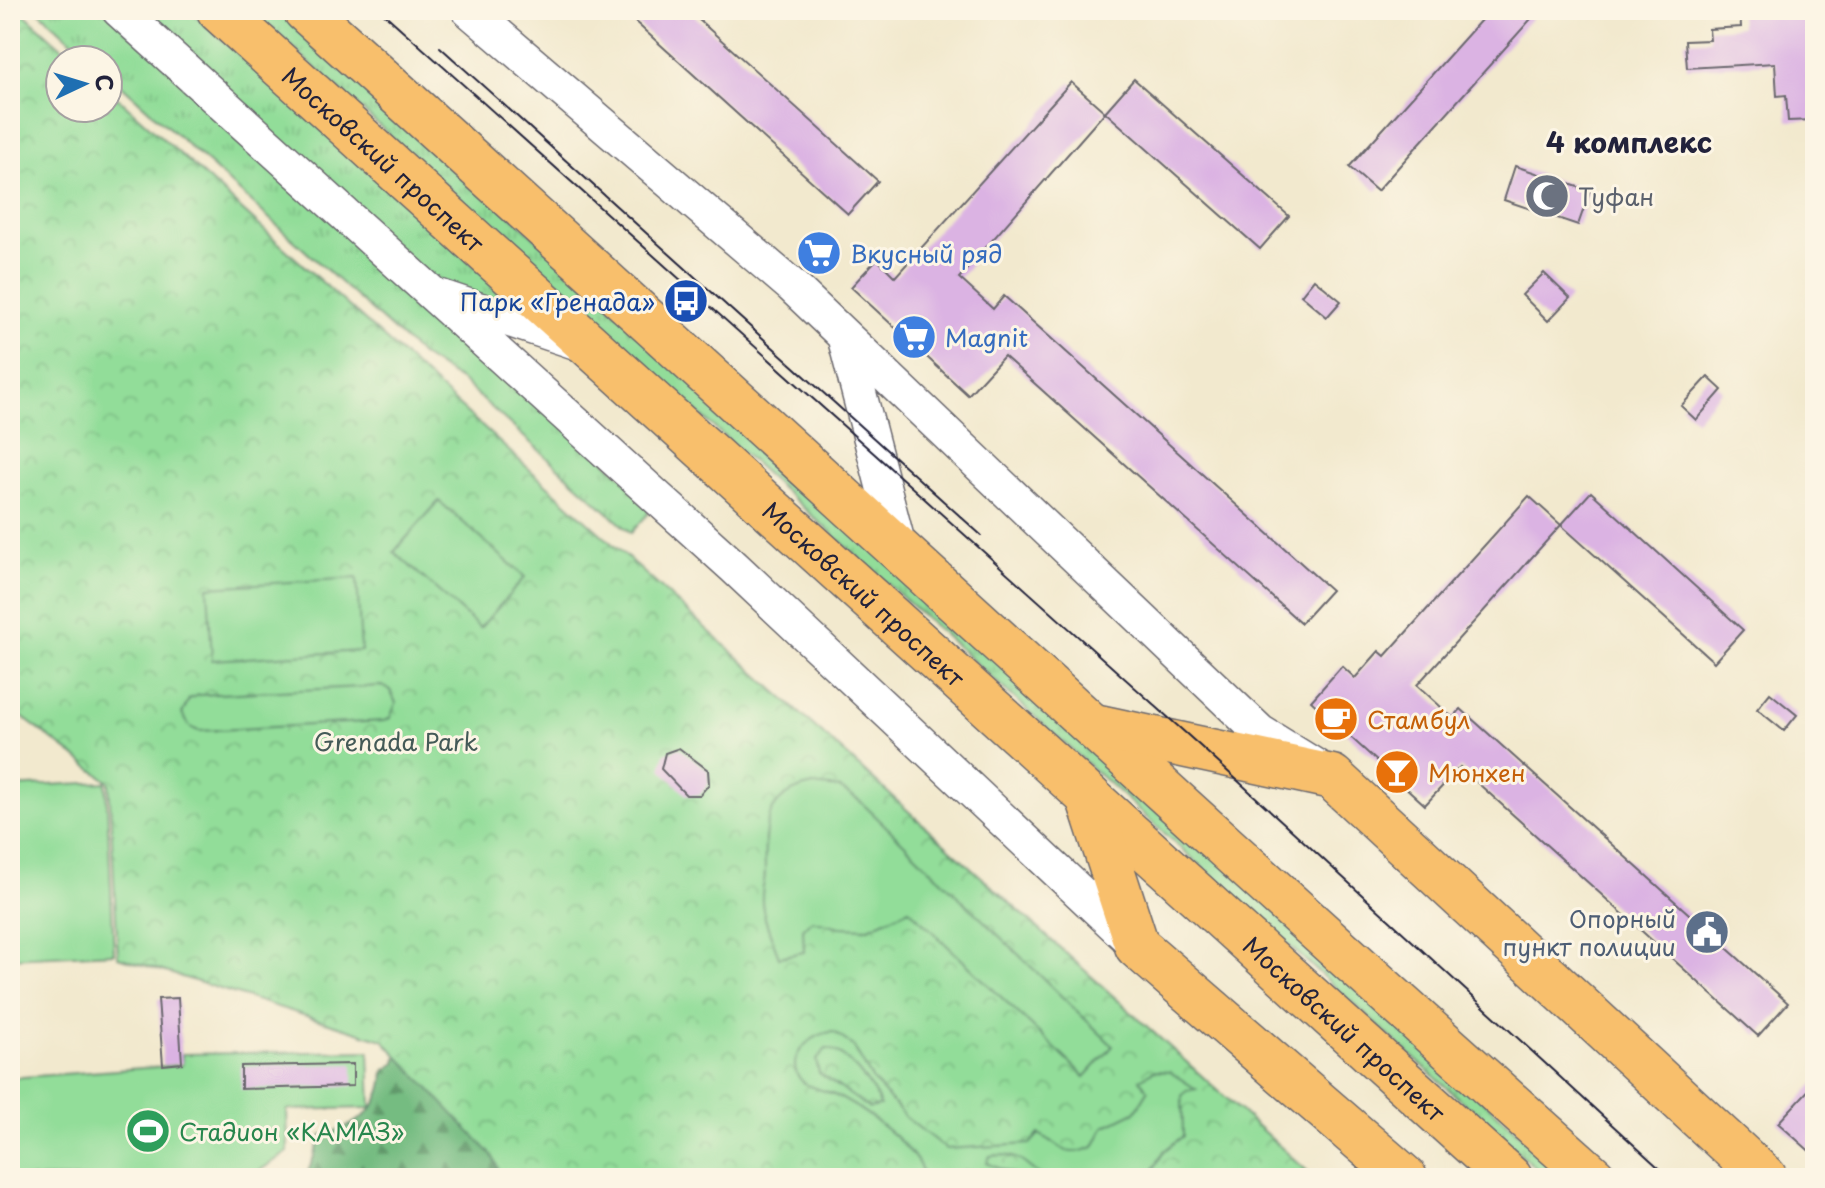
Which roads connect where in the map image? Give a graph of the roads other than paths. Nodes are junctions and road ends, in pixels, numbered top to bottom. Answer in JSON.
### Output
{"nodes":[{"id":1,"x":119,"y":10,"type":"edge"},
{"id":2,"x":219,"y":10,"type":"edge"},
{"id":3,"x":305,"y":10,"type":"edge"},
{"id":4,"x":469,"y":10,"type":"edge"},
{"id":5,"x":430,"y":293,"type":"junction"},
{"id":6,"x":845,"y":339,"type":"junction"},
{"id":7,"x":598,"y":350,"type":"junction"},
{"id":8,"x":900,"y":551,"type":"junction"},
{"id":9,"x":1094,"y":726,"type":"junction"},
{"id":10,"x":1332,"y":777,"type":"junction"},
{"id":11,"x":1088,"y":794,"type":"junction"},
{"id":12,"x":1137,"y":946,"type":"junction"},
{"id":13,"x":1405,"y":1178,"type":"edge"},
{"id":14,"x":1510,"y":1178,"type":"edge"},
{"id":15,"x":1594,"y":1178,"type":"edge"},
{"id":16,"x":1765,"y":1178,"type":"edge"}],
"edges":[{"from":1,"to":5,"type":"street"},
{"from":2,"to":7,"type":"main road","name":"Московский проспект"},
{"from":3,"to":8,"type":"main road"},
{"from":4,"to":6,"type":"street"},
{"from":5,"to":7,"type":"street"},
{"from":5,"to":12,"type":"street"},
{"from":6,"to":8,"type":"street"},
{"from":6,"to":10,"type":"street"},
{"from":7,"to":11,"type":"main road","name":"Московский проспект"},
{"from":8,"to":9,"type":"main road"},
{"from":9,"to":10,"type":"main road"},
{"from":9,"to":15,"type":"main road"},
{"from":10,"to":16,"type":"main road"},
{"from":11,"to":12,"type":"main road"},
{"from":11,"to":14,"type":"main road","name":"Московский проспект"},
{"from":12,"to":13,"type":"main road"}]}
